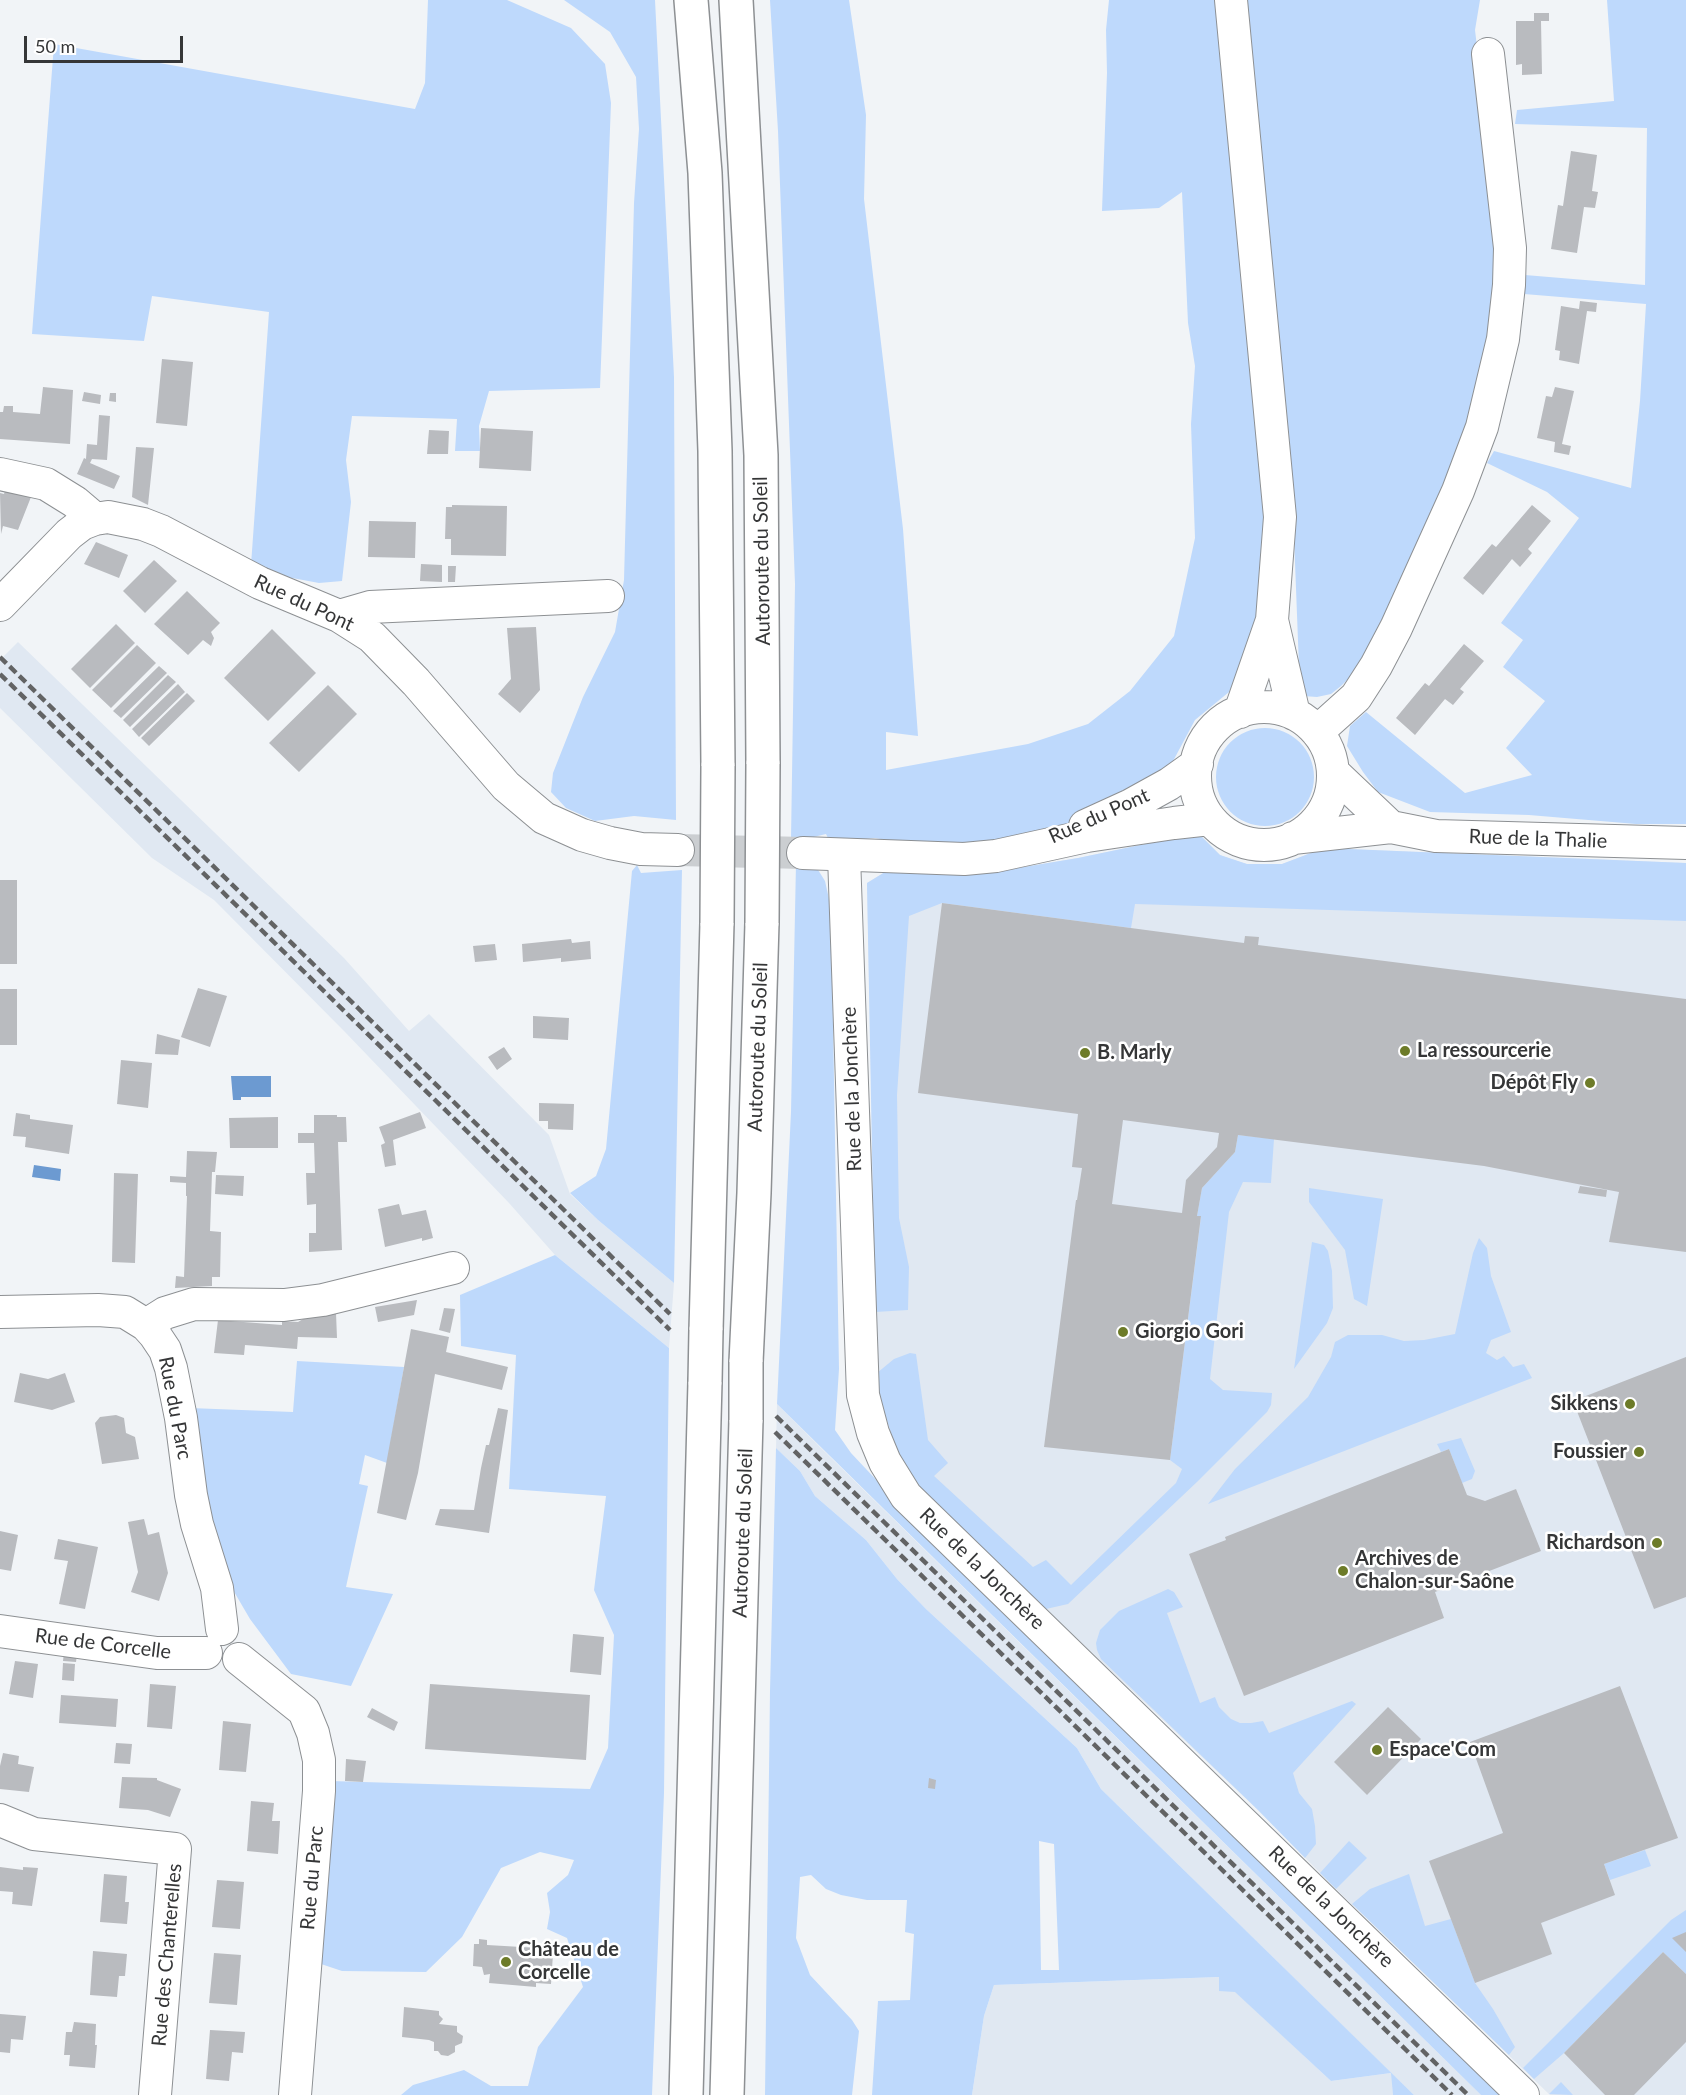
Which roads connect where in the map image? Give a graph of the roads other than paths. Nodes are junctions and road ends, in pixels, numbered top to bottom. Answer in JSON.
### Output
{"nodes":[{"id":1,"x":691,"y":0,"type":"edge"},
{"id":2,"x":736,"y":0,"type":"edge"},
{"id":3,"x":1231,"y":0,"type":"edge"},
{"id":4,"x":1488,"y":54,"type":"dead end"},
{"id":5,"x":0,"y":474,"type":"edge"},
{"id":6,"x":95,"y":519,"type":"junction"},
{"id":7,"x":608,"y":596,"type":"dead end"},
{"id":8,"x":0,"y":605,"type":"edge"},
{"id":9,"x":339,"y":616,"type":"junction"},
{"id":10,"x":1272,"y":620,"type":"junction"},
{"id":11,"x":1240,"y":712,"type":"junction"},
{"id":12,"x":1306,"y":723,"type":"junction"},
{"id":13,"x":1197,"y":764,"type":"junction"},
{"id":14,"x":1333,"y":772,"type":"junction"},
{"id":15,"x":1210,"y":819,"type":"junction"},
{"id":16,"x":1391,"y":827,"type":"junction"},
{"id":17,"x":1293,"y":838,"type":"junction"},
{"id":18,"x":1686,"y":843,"type":"edge"},
{"id":19,"x":678,"y":850,"type":"tunnel mouth"},
{"id":20,"x":803,"y":853,"type":"tunnel mouth"},
{"id":21,"x":844,"y":856,"type":"junction"},
{"id":22,"x":996,"y":856,"type":"junction"},
{"id":23,"x":453,"y":1268,"type":"dead end"},
{"id":24,"x":0,"y":1312,"type":"edge"},
{"id":25,"x":146,"y":1325,"type":"junction"},
{"id":26,"x":0,"y":1631,"type":"edge"},
{"id":27,"x":214,"y":1641,"type":"junction"},
{"id":28,"x":0,"y":1820,"type":"edge"},
{"id":29,"x":155,"y":2095,"type":"edge"},
{"id":30,"x":295,"y":2095,"type":"edge"},
{"id":31,"x":686,"y":2095,"type":"edge"},
{"id":32,"x":727,"y":2095,"type":"edge"},
{"id":33,"x":1523,"y":2095,"type":"edge"}],
"edges":[{"from":1,"to":31,"type":"highway","bridge":true},
{"from":2,"to":32,"type":"highway","name":"Autoroute du Soleil","bridge":true},
{"from":3,"to":10,"type":"street"},
{"from":4,"to":12,"type":"street"},
{"from":5,"to":6,"type":"street"},
{"from":6,"to":8,"type":"street"},
{"from":6,"to":9,"type":"street","name":"Rue du Pont"},
{"from":7,"to":9,"type":"street"},
{"from":9,"to":19,"type":"street","name":"Rue du Pont"},
{"from":10,"to":11,"type":"street"},
{"from":10,"to":12,"type":"street"},
{"from":11,"to":12,"type":"street"},
{"from":11,"to":13,"type":"street"},
{"from":12,"to":14,"type":"street"},
{"from":13,"to":15,"type":"street"},
{"from":13,"to":22,"type":"street","name":"Rue du Pont"},
{"from":14,"to":16,"type":"street"},
{"from":14,"to":17,"type":"street"},
{"from":15,"to":17,"type":"street"},
{"from":15,"to":22,"type":"street","name":"Rue du Pont"},
{"from":16,"to":17,"type":"street","name":"Rue de la Thalie"},
{"from":16,"to":18,"type":"street","name":"Rue de la Thalie"},
{"from":20,"to":21,"type":"street","name":"Rue du Pont"},
{"from":21,"to":22,"type":"street","name":"Rue du Pont"},
{"from":21,"to":33,"type":"street","name":"Rue de la Jonchère"},
{"from":23,"to":25,"type":"street"},
{"from":24,"to":25,"type":"street"},
{"from":25,"to":27,"type":"street","name":"Rue du Parc"},
{"from":26,"to":27,"type":"street","name":"Rue de Corcelle"},
{"from":27,"to":30,"type":"street","name":"Rue du Parc"},
{"from":28,"to":29,"type":"street","name":"Rue des Chanterelles"}]}
